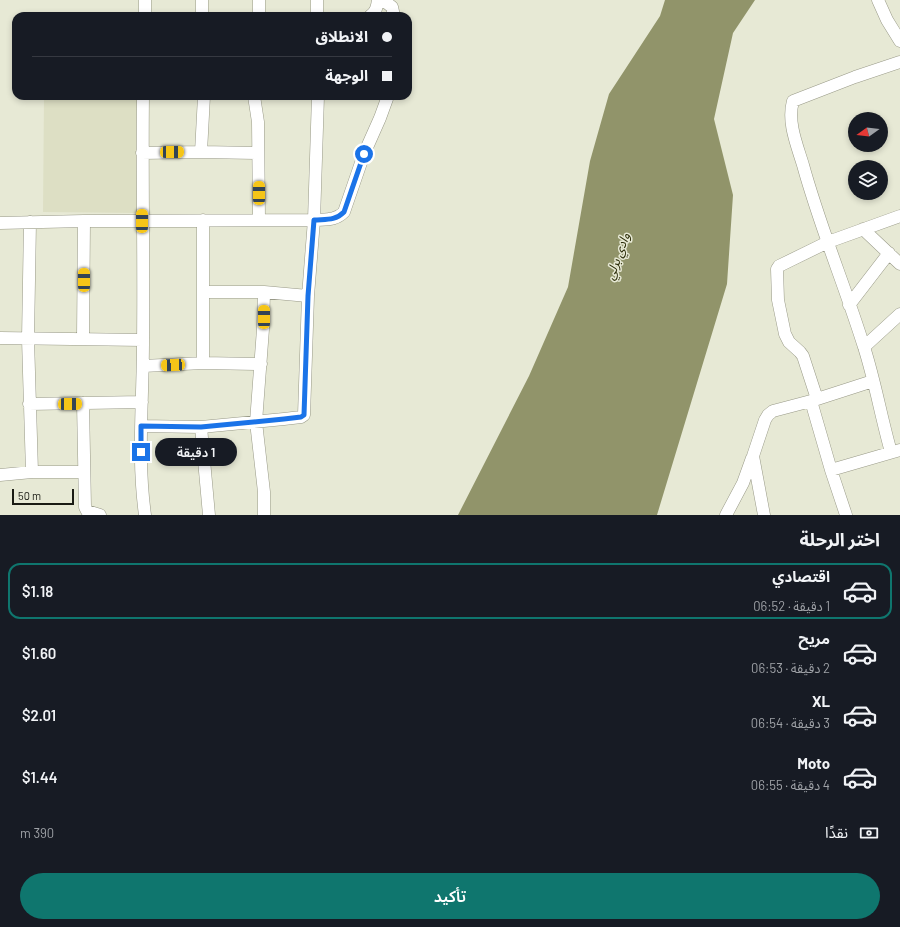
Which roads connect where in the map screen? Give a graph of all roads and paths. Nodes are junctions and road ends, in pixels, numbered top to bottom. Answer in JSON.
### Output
{"nodes":[{"id":1,"x":145,"y":0,"type":"edge"},
{"id":2,"x":202,"y":0,"type":"edge"},
{"id":3,"x":259,"y":0,"type":"edge"},
{"id":4,"x":317,"y":0,"type":"edge"},
{"id":5,"x":378,"y":0,"type":"edge"},
{"id":6,"x":383,"y":0,"type":"edge"},
{"id":7,"x":878,"y":0,"type":"edge"},
{"id":8,"x":145,"y":12,"type":"edge"},
{"id":9,"x":202,"y":12,"type":"edge"},
{"id":10,"x":259,"y":12,"type":"edge"},
{"id":11,"x":317,"y":12,"type":"edge"},
{"id":12,"x":374,"y":12,"type":"edge"},
{"id":13,"x":393,"y":12,"type":"edge"},
{"id":14,"x":900,"y":41,"type":"edge"},
{"id":15,"x":900,"y":62,"type":"edge"},
{"id":16,"x":143,"y":100,"type":"edge"},
{"id":17,"x":204,"y":100,"type":"edge"},
{"id":18,"x":255,"y":100,"type":"edge"},
{"id":19,"x":318,"y":100,"type":"edge"},
{"id":20,"x":387,"y":100,"type":"edge"},
{"id":21,"x":201,"y":152,"type":"junction"},
{"id":22,"x":142,"y":153,"type":"junction"},
{"id":23,"x":258,"y":153,"type":"junction"},
{"id":24,"x":900,"y":216,"type":"edge"},
{"id":25,"x":203,"y":220,"type":"junction"},
{"id":26,"x":259,"y":220,"type":"junction"},
{"id":27,"x":314,"y":220,"type":"junction"},
{"id":28,"x":84,"y":221,"type":"junction"},
{"id":29,"x":142,"y":221,"type":"junction"},
{"id":30,"x":30,"y":222,"type":"junction"},
{"id":31,"x":0,"y":223,"type":"edge"},
{"id":32,"x":863,"y":229,"type":"junction"},
{"id":33,"x":828,"y":242,"type":"junction"},
{"id":34,"x":889,"y":253,"type":"junction"},
{"id":35,"x":900,"y":264,"type":"edge"},
{"id":36,"x":203,"y":292,"type":"junction"},
{"id":37,"x":264,"y":292,"type":"junction"},
{"id":38,"x":308,"y":296,"type":"junction"},
{"id":39,"x":849,"y":304,"type":"junction"},
{"id":40,"x":900,"y":314,"type":"edge"},
{"id":41,"x":0,"y":338,"type":"edge"},
{"id":42,"x":83,"y":338,"type":"junction"},
{"id":43,"x":28,"y":339,"type":"junction"},
{"id":44,"x":143,"y":340,"type":"junction"},
{"id":45,"x":864,"y":347,"type":"junction"},
{"id":46,"x":203,"y":363,"type":"junction"},
{"id":47,"x":261,"y":364,"type":"junction"},
{"id":48,"x":143,"y":366,"type":"junction"},
{"id":49,"x":873,"y":381,"type":"junction"},
{"id":50,"x":814,"y":400,"type":"junction"},
{"id":51,"x":142,"y":402,"type":"junction"},
{"id":52,"x":83,"y":403,"type":"junction"},
{"id":53,"x":29,"y":404,"type":"junction"},
{"id":54,"x":256,"y":422,"type":"junction"},
{"id":55,"x":141,"y":426,"type":"junction"},
{"id":56,"x":201,"y":427,"type":"junction"},
{"id":57,"x":896,"y":451,"type":"edge"},
{"id":58,"x":753,"y":456,"type":"junction"},
{"id":59,"x":831,"y":470,"type":"junction"},
{"id":60,"x":32,"y":472,"type":"junction"},
{"id":61,"x":84,"y":472,"type":"junction"},
{"id":62,"x":0,"y":475,"type":"edge"},
{"id":63,"x":100,"y":515,"type":"edge"},
{"id":64,"x":145,"y":515,"type":"edge"},
{"id":65,"x":209,"y":515,"type":"edge"},
{"id":66,"x":264,"y":515,"type":"edge"},
{"id":67,"x":726,"y":515,"type":"edge"},
{"id":68,"x":764,"y":515,"type":"edge"},
{"id":69,"x":846,"y":515,"type":"edge"}],
"edges":[{"from":1,"to":8,"type":"street"},
{"from":2,"to":9,"type":"street"},
{"from":3,"to":10,"type":"street"},
{"from":4,"to":11,"type":"street"},
{"from":5,"to":12,"type":"street"},
{"from":6,"to":13,"type":"street"},
{"from":7,"to":14,"type":"street"},
{"from":15,"to":33,"type":"street"},
{"from":16,"to":22,"type":"street"},
{"from":17,"to":21,"type":"street"},
{"from":18,"to":23,"type":"street"},
{"from":19,"to":27,"type":"street"},
{"from":20,"to":27,"type":"street"},
{"from":21,"to":22,"type":"street"},
{"from":21,"to":23,"type":"street"},
{"from":22,"to":29,"type":"street"},
{"from":23,"to":26,"type":"street"},
{"from":24,"to":32,"type":"street"},
{"from":25,"to":26,"type":"street"},
{"from":25,"to":29,"type":"street"},
{"from":25,"to":36,"type":"street"},
{"from":26,"to":27,"type":"street"},
{"from":27,"to":38,"type":"street"},
{"from":28,"to":29,"type":"street"},
{"from":28,"to":30,"type":"street"},
{"from":28,"to":42,"type":"street"},
{"from":29,"to":44,"type":"street"},
{"from":30,"to":31,"type":"street"},
{"from":30,"to":43,"type":"street"},
{"from":32,"to":33,"type":"street"},
{"from":32,"to":34,"type":"street"},
{"from":33,"to":39,"type":"street"},
{"from":33,"to":50,"type":"street"},
{"from":34,"to":35,"type":"street"},
{"from":34,"to":39,"type":"street"},
{"from":36,"to":37,"type":"street"},
{"from":36,"to":46,"type":"street"},
{"from":37,"to":38,"type":"street"},
{"from":37,"to":47,"type":"street"},
{"from":38,"to":54,"type":"street"},
{"from":39,"to":45,"type":"street"},
{"from":40,"to":45,"type":"street"},
{"from":41,"to":43,"type":"street"},
{"from":42,"to":43,"type":"street"},
{"from":42,"to":44,"type":"street"},
{"from":43,"to":53,"type":"street"},
{"from":44,"to":48,"type":"street"},
{"from":45,"to":49,"type":"street"},
{"from":46,"to":47,"type":"street"},
{"from":46,"to":48,"type":"street"},
{"from":47,"to":54,"type":"street"},
{"from":48,"to":51,"type":"street"},
{"from":49,"to":50,"type":"street"},
{"from":49,"to":57,"type":"street"},
{"from":50,"to":58,"type":"street"},
{"from":50,"to":59,"type":"street"},
{"from":51,"to":52,"type":"street"},
{"from":51,"to":55,"type":"street"},
{"from":52,"to":53,"type":"street"},
{"from":52,"to":61,"type":"street"},
{"from":53,"to":60,"type":"street"},
{"from":54,"to":56,"type":"street"},
{"from":54,"to":66,"type":"street"},
{"from":55,"to":56,"type":"street"},
{"from":55,"to":64,"type":"street"},
{"from":56,"to":65,"type":"street"},
{"from":57,"to":59,"type":"street"},
{"from":58,"to":67,"type":"street"},
{"from":58,"to":68,"type":"street"},
{"from":59,"to":69,"type":"street"},
{"from":60,"to":61,"type":"street"},
{"from":60,"to":62,"type":"street"},
{"from":61,"to":63,"type":"street"}]}
